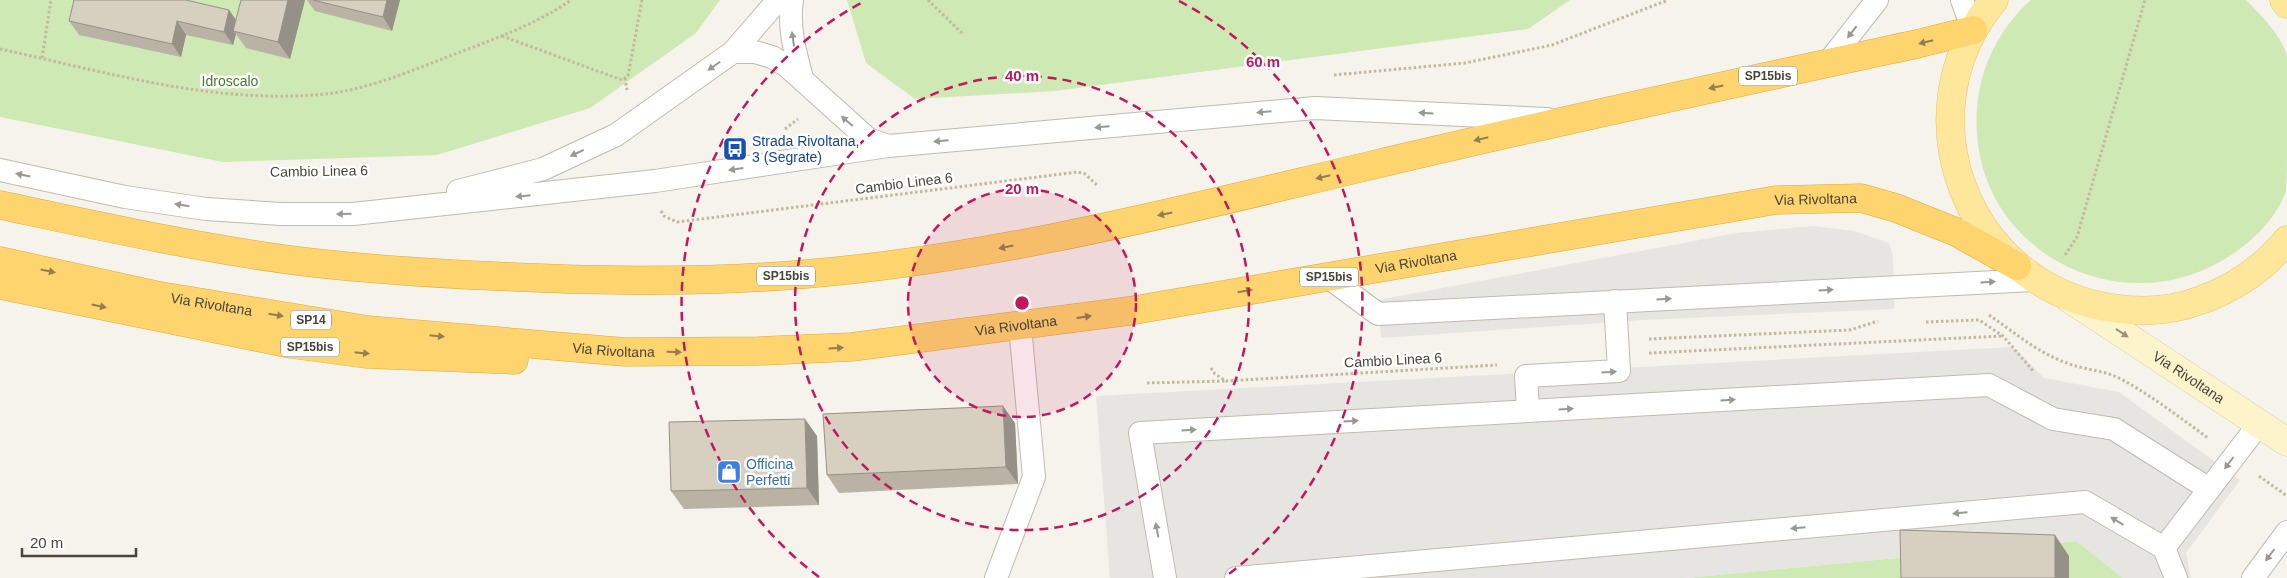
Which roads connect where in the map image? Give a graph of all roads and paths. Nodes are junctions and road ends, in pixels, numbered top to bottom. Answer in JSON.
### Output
{"nodes":[{"id":1,"x":51,"y":0,"type":"edge"},
{"id":2,"x":571,"y":0,"type":"edge"},
{"id":3,"x":642,"y":0,"type":"edge"},
{"id":4,"x":778,"y":0,"type":"edge"},
{"id":5,"x":792,"y":0,"type":"edge"},
{"id":6,"x":928,"y":0,"type":"edge"},
{"id":7,"x":1668,"y":0,"type":"edge"},
{"id":8,"x":1877,"y":0,"type":"edge"},
{"id":9,"x":1962,"y":0,"type":"edge"},
{"id":10,"x":1994,"y":0,"type":"edge"},
{"id":11,"x":2144,"y":0,"type":"edge"},
{"id":12,"x":2284,"y":0,"type":"edge"},
{"id":13,"x":2287,"y":4,"type":"edge"},
{"id":14,"x":1973,"y":30,"type":"junction"},
{"id":15,"x":963,"y":34,"type":"dead end"},
{"id":16,"x":501,"y":36,"type":"junction"},
{"id":17,"x":0,"y":49,"type":"edge"},
{"id":18,"x":733,"y":52,"type":"junction"},
{"id":19,"x":42,"y":58,"type":"junction"},
{"id":20,"x":1827,"y":64,"type":"junction"},
{"id":21,"x":1326,"y":76,"type":"dead end"},
{"id":22,"x":802,"y":78,"type":"junction"},
{"id":23,"x":823,"y":100,"type":"junction"},
{"id":24,"x":1562,"y":120,"type":"junction"},
{"id":25,"x":778,"y":135,"type":"dead end"},
{"id":26,"x":888,"y":146,"type":"junction"},
{"id":27,"x":0,"y":170,"type":"edge"},
{"id":28,"x":1098,"y":186,"type":"dead end"},
{"id":29,"x":0,"y":204,"type":"edge"},
{"id":30,"x":393,"y":208,"type":"junction"},
{"id":31,"x":709,"y":218,"type":"dead end"},
{"id":32,"x":2287,"y":240,"type":"edge"},
{"id":33,"x":2065,"y":256,"type":"dead end"},
{"id":34,"x":0,"y":261,"type":"edge"},
{"id":35,"x":2026,"y":273,"type":"junction"},
{"id":36,"x":1328,"y":277,"type":"junction"},
{"id":37,"x":0,"y":285,"type":"edge"},
{"id":38,"x":2067,"y":296,"type":"junction"},
{"id":39,"x":1615,"y":301,"type":"junction"},
{"id":40,"x":1926,"y":322,"type":"dead end"},
{"id":41,"x":1020,"y":326,"type":"junction"},
{"id":42,"x":2003,"y":336,"type":"junction"},
{"id":43,"x":625,"y":352,"type":"junction"},
{"id":44,"x":1618,"y":354,"type":"junction"},
{"id":45,"x":1502,"y":365,"type":"dead end"},
{"id":46,"x":1211,"y":368,"type":"dead end"},
{"id":47,"x":2037,"y":375,"type":"dead end"},
{"id":48,"x":1226,"y":381,"type":"junction"},
{"id":49,"x":1147,"y":383,"type":"dead end"},
{"id":50,"x":1528,"y":411,"type":"junction"},
{"id":51,"x":2259,"y":424,"type":"junction"},
{"id":52,"x":2287,"y":442,"type":"edge"},
{"id":53,"x":2209,"y":489,"type":"junction"},
{"id":54,"x":2287,"y":532,"type":"edge"},
{"id":55,"x":2164,"y":548,"type":"junction"},
{"id":56,"x":996,"y":578,"type":"edge"},
{"id":57,"x":1165,"y":578,"type":"edge"},
{"id":58,"x":1236,"y":578,"type":"edge"},
{"id":59,"x":2176,"y":578,"type":"edge"},
{"id":60,"x":2253,"y":578,"type":"edge"}],
"edges":[{"from":1,"to":19,"type":"path"},
{"from":2,"to":16,"type":"path"},
{"from":3,"to":16,"type":"path"},
{"from":4,"to":18,"type":"lane"},
{"from":22,"to":5,"type":"lane","one_way":true},
{"from":6,"to":15,"type":"path"},
{"from":7,"to":21,"type":"path"},
{"from":8,"to":20,"type":"lane","one_way":true},
{"from":9,"to":14,"type":"lane"},
{"from":10,"to":14,"type":"main road","name":"Via Rivoltana"},
{"from":11,"to":33,"type":"path"},
{"from":12,"to":13,"type":"main road"},
{"from":14,"to":20,"type":"highway","number":"SP15bis","one_way":true},
{"from":14,"to":35,"type":"main road","name":"Via Rivoltana"},
{"from":16,"to":19,"type":"path"},
{"from":17,"to":19,"type":"path"},
{"from":18,"to":22,"type":"lane"},
{"from":18,"to":30,"type":"lane","one_way":true},
{"from":20,"to":24,"type":"highway","number":"SP15bis","one_way":true},
{"from":22,"to":23,"type":"lane"},
{"from":23,"to":25,"type":"path"},
{"from":26,"to":23,"type":"lane","one_way":true},
{"from":24,"to":26,"type":"lane","one_way":true},
{"from":24,"to":29,"type":"highway","number":"SP15bis","one_way":true},
{"from":26,"to":30,"type":"lane","one_way":true},
{"from":30,"to":27,"type":"lane","one_way":true},
{"from":28,"to":31,"type":"path","name":"Cambio Linea 6"},
{"from":32,"to":38,"type":"main road","name":"Via Rivoltana"},
{"from":34,"to":43,"type":"highway","name":"Via Rivoltana","number":"SP14","one_way":true},
{"from":35,"to":36,"type":"highway","name":"Via Rivoltana","number":"SP15bis"},
{"from":35,"to":38,"type":"main road","name":"Via Rivoltana"},
{"from":39,"to":35,"type":"lane","one_way":true},
{"from":36,"to":39,"type":"lane"},
{"from":41,"to":36,"type":"highway","name":"Via Rivoltana","number":"SP15bis","one_way":true},
{"from":37,"to":43,"type":"highway","number":"SP15bis","one_way":true},
{"from":38,"to":51,"type":"street","name":"Via Rivoltana","one_way":true},
{"from":39,"to":44,"type":"lane"},
{"from":40,"to":42,"type":"path"},
{"from":43,"to":41,"type":"highway","name":"Via Rivoltana","number":"SP15bis","one_way":true},
{"from":41,"to":56,"type":"lane"},
{"from":42,"to":44,"type":"path"},
{"from":42,"to":47,"type":"path"},
{"from":50,"to":44,"type":"lane","one_way":true},
{"from":45,"to":48,"type":"path","name":"Cambio Linea 6"},
{"from":46,"to":48,"type":"path"},
{"from":48,"to":49,"type":"path","name":"Cambio Linea 6"},
{"from":50,"to":53,"type":"lane","one_way":true},
{"from":57,"to":50,"type":"lane","one_way":true},
{"from":51,"to":52,"type":"street","name":"Via Rivoltana"},
{"from":51,"to":53,"type":"lane","one_way":true},
{"from":53,"to":55,"type":"lane"},
{"from":54,"to":60,"type":"lane","one_way":true},
{"from":55,"to":58,"type":"lane","one_way":true},
{"from":55,"to":59,"type":"lane"}]}
